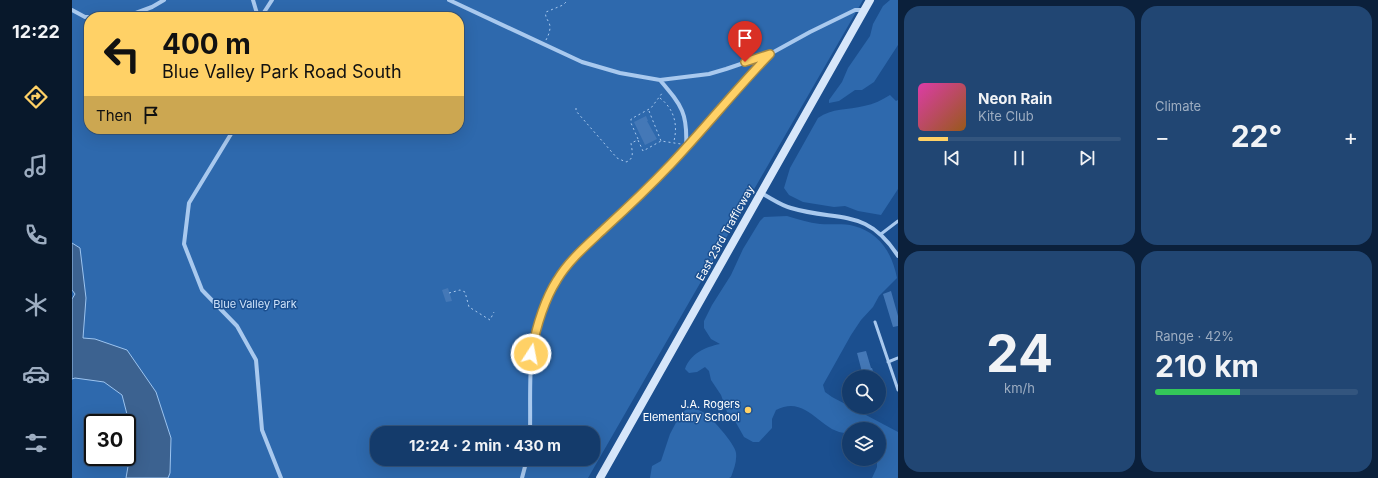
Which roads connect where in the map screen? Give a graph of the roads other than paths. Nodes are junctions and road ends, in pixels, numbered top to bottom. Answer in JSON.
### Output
{"nodes":[{"id":1,"x":164,"y":0,"type":"edge"},
{"id":2,"x":254,"y":0,"type":"edge"},
{"id":3,"x":272,"y":0,"type":"edge"},
{"id":4,"x":449,"y":0,"type":"edge"},
{"id":5,"x":870,"y":0,"type":"edge"},
{"id":6,"x":72,"y":10,"type":"edge"},
{"id":7,"x":865,"y":10,"type":"junction"},
{"id":8,"x":138,"y":12,"type":"edge"},
{"id":9,"x":257,"y":12,"type":"edge"},
{"id":10,"x":264,"y":12,"type":"edge"},
{"id":11,"x":84,"y":17,"type":"edge"},
{"id":12,"x":770,"y":54,"type":"junction"},
{"id":13,"x":660,"y":80,"type":"junction"},
{"id":14,"x":231,"y":134,"type":"edge"},
{"id":15,"x":686,"y":146,"type":"junction"},
{"id":16,"x":761,"y":193,"type":"junction"},
{"id":17,"x":898,"y":221,"type":"edge"},
{"id":18,"x":881,"y":234,"type":"junction"},
{"id":19,"x":898,"y":256,"type":"edge"},
{"id":20,"x":875,"y":322,"type":"dead end"},
{"id":21,"x":898,"y":358,"type":"edge"},
{"id":22,"x":888,"y":362,"type":"junction"},
{"id":23,"x":898,"y":390,"type":"edge"},
{"id":24,"x":530,"y":426,"type":"edge"},
{"id":25,"x":525,"y":466,"type":"edge"},
{"id":26,"x":281,"y":478,"type":"edge"},
{"id":27,"x":522,"y":478,"type":"edge"},
{"id":28,"x":600,"y":478,"type":"edge"}],
"edges":[{"from":1,"to":8,"type":"street"},
{"from":2,"to":9,"type":"street"},
{"from":3,"to":10,"type":"street"},
{"from":4,"to":13,"type":"street"},
{"from":5,"to":7,"type":"main road","name":"East 23rd Trafficway"},
{"from":6,"to":11,"type":"street"},
{"from":7,"to":12,"type":"street"},
{"from":7,"to":16,"type":"main road","name":"East 23rd Trafficway"},
{"from":12,"to":13,"type":"street"},
{"from":12,"to":15,"type":"street"},
{"from":13,"to":15,"type":"street"},
{"from":14,"to":26,"type":"street"},
{"from":15,"to":24,"type":"street"},
{"from":16,"to":18,"type":"street"},
{"from":16,"to":28,"type":"main road","name":"East 23rd Trafficway"},
{"from":17,"to":18,"type":"lane"},
{"from":18,"to":19,"type":"street"},
{"from":20,"to":22,"type":"lane"},
{"from":21,"to":22,"type":"lane"},
{"from":22,"to":23,"type":"lane"},
{"from":25,"to":27,"type":"street"}]}
